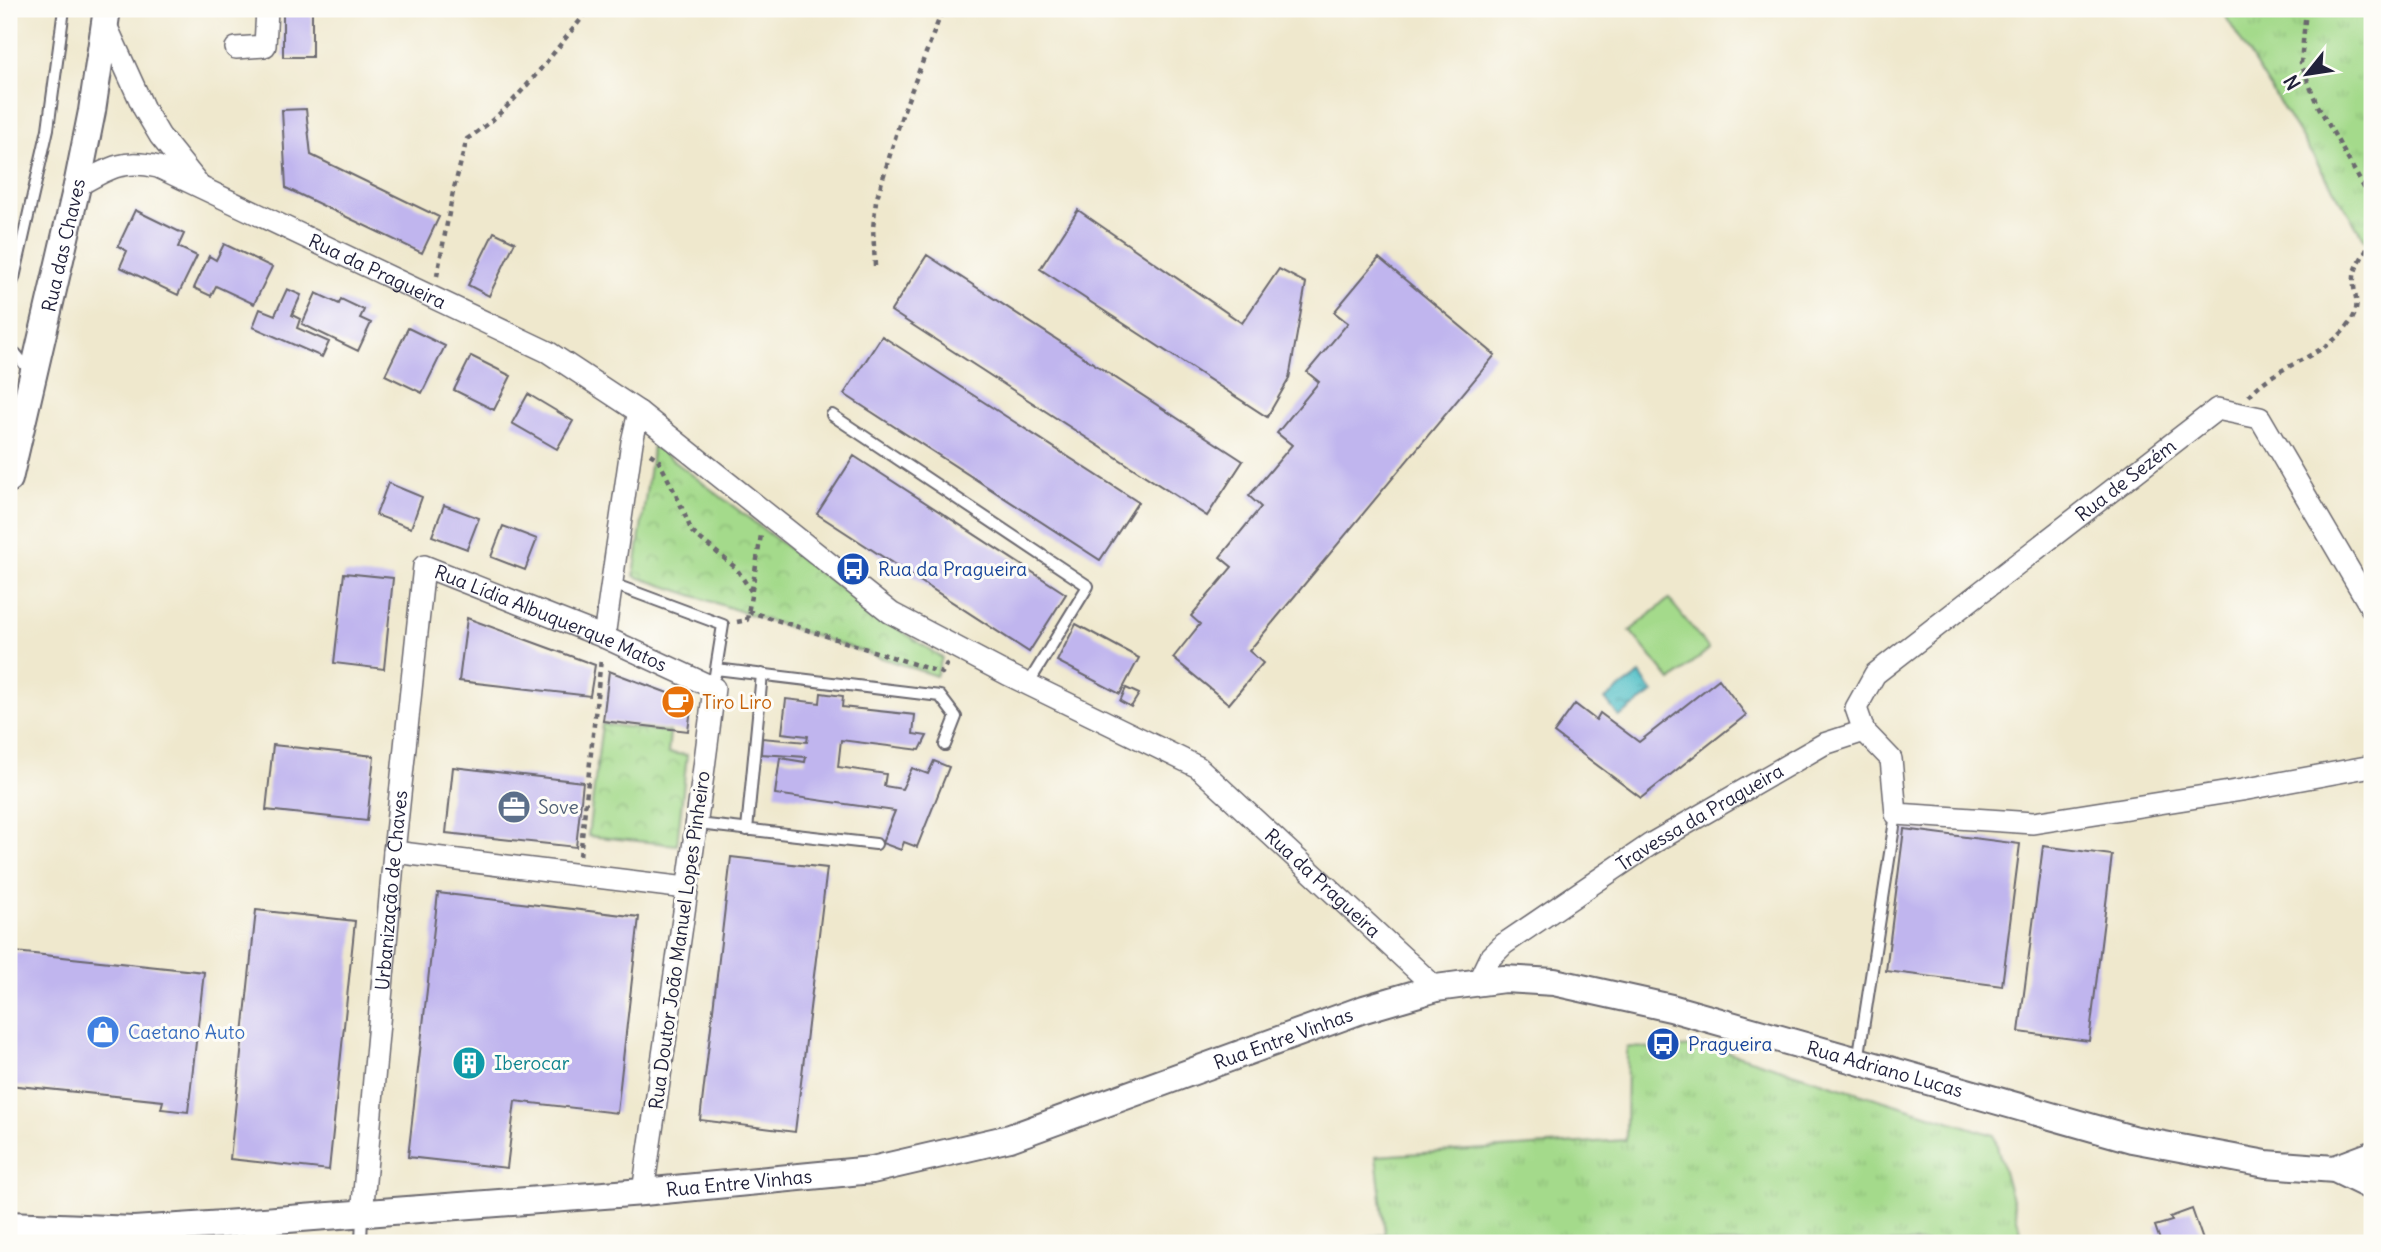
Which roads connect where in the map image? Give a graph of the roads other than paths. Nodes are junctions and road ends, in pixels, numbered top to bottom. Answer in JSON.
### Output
{"nodes":[{"id":1,"x":64,"y":9,"type":"edge"},
{"id":2,"x":267,"y":9,"type":"edge"},
{"id":3,"x":106,"y":16,"type":"edge"},
{"id":4,"x":236,"y":48,"type":"dead end"},
{"id":5,"x":77,"y":186,"type":"junction"},
{"id":6,"x":200,"y":186,"type":"junction"},
{"id":7,"x":9,"y":289,"type":"edge"},
{"id":8,"x":9,"y":350,"type":"edge"},
{"id":9,"x":34,"y":376,"type":"junction"},
{"id":10,"x":639,"y":412,"type":"junction"},
{"id":11,"x":832,"y":415,"type":"dead end"},
{"id":12,"x":9,"y":479,"type":"edge"},
{"id":13,"x":424,"y":566,"type":"joint"},
{"id":14,"x":613,"y":584,"type":"junction"},
{"id":15,"x":2372,"y":609,"type":"edge"},
{"id":16,"x":604,"y":637,"type":"junction"},
{"id":17,"x":762,"y":674,"type":"junction"},
{"id":18,"x":715,"y":679,"type":"junction"},
{"id":19,"x":1028,"y":684,"type":"junction"},
{"id":20,"x":1864,"y":731,"type":"junction"},
{"id":21,"x":945,"y":745,"type":"dead end"},
{"id":22,"x":2372,"y":766,"type":"edge"},
{"id":23,"x":1896,"y":814,"type":"junction"},
{"id":24,"x":698,"y":824,"type":"junction"},
{"id":25,"x":747,"y":830,"type":"junction"},
{"id":26,"x":876,"y":844,"type":"dead end"},
{"id":27,"x":394,"y":852,"type":"junction"},
{"id":28,"x":686,"y":888,"type":"junction"},
{"id":29,"x":1478,"y":982,"type":"junction"},
{"id":30,"x":1436,"y":988,"type":"junction"},
{"id":31,"x":1858,"y":1061,"type":"junction"},
{"id":32,"x":2372,"y":1155,"type":"edge"},
{"id":33,"x":2335,"y":1169,"type":"junction"},
{"id":34,"x":2372,"y":1188,"type":"edge"},
{"id":35,"x":643,"y":1192,"type":"junction"},
{"id":36,"x":362,"y":1215,"type":"junction"},
{"id":37,"x":10,"y":1223,"type":"edge"},
{"id":38,"x":361,"y":1243,"type":"edge"}],
"edges":[{"from":1,"to":7,"type":"lane"},
{"from":2,"to":4,"type":"street"},
{"from":3,"to":5,"type":"street","name":"Rua das Chaves"},
{"from":3,"to":6,"type":"street","name":"Rua da Pragueira"},
{"from":5,"to":6,"type":"street","name":"Rua da Pragueira"},
{"from":5,"to":9,"type":"street","name":"Rua das Chaves"},
{"from":6,"to":10,"type":"street","name":"Rua da Pragueira"},
{"from":8,"to":9,"type":"lane"},
{"from":9,"to":12,"type":"street","name":"Rua das Chaves"},
{"from":10,"to":14,"type":"street"},
{"from":10,"to":19,"type":"street","name":"Rua da Pragueira"},
{"from":11,"to":19,"type":"lane"},
{"from":13,"to":16,"type":"street","name":"Rua Lídia Albuquerque Matos"},
{"from":13,"to":27,"type":"street","name":"Urbanização de Chaves"},
{"from":14,"to":16,"type":"street"},
{"from":14,"to":18,"type":"lane"},
{"from":15,"to":20,"type":"street","name":"Rua de Sezém"},
{"from":16,"to":18,"type":"street","name":"Rua Lídia Albuquerque Matos"},
{"from":17,"to":18,"type":"lane"},
{"from":17,"to":21,"type":"lane"},
{"from":17,"to":25,"type":"lane"},
{"from":18,"to":24,"type":"street","name":"Rua Doutor João Manuel Lopes Pinheiro"},
{"from":19,"to":30,"type":"street","name":"Rua da Pragueira"},
{"from":20,"to":23,"type":"street"},
{"from":20,"to":29,"type":"street","name":"Travessa da Pragueira"},
{"from":22,"to":23,"type":"street"},
{"from":23,"to":31,"type":"lane"},
{"from":24,"to":25,"type":"lane"},
{"from":24,"to":28,"type":"street","name":"Rua Doutor João Manuel Lopes Pinheiro"},
{"from":25,"to":26,"type":"lane"},
{"from":27,"to":28,"type":"street"},
{"from":27,"to":36,"type":"street","name":"Urbanização de Chaves"},
{"from":28,"to":35,"type":"street","name":"Rua Doutor João Manuel Lopes Pinheiro"},
{"from":29,"to":30,"type":"street","name":"Rua Adriano Lucas"},
{"from":29,"to":31,"type":"street","name":"Rua Adriano Lucas"},
{"from":30,"to":35,"type":"street","name":"Rua Entre Vinhas"},
{"from":31,"to":33,"type":"street","name":"Rua Adriano Lucas"},
{"from":32,"to":33,"type":"street","name":"Rua Adriano Lucas"},
{"from":33,"to":34,"type":"street","name":"Rua Adriano Lucas"},
{"from":35,"to":36,"type":"street","name":"Rua Entre Vinhas"},
{"from":36,"to":37,"type":"street","name":"Rua Entre Vinhas"},
{"from":36,"to":38,"type":"lane"}]}
